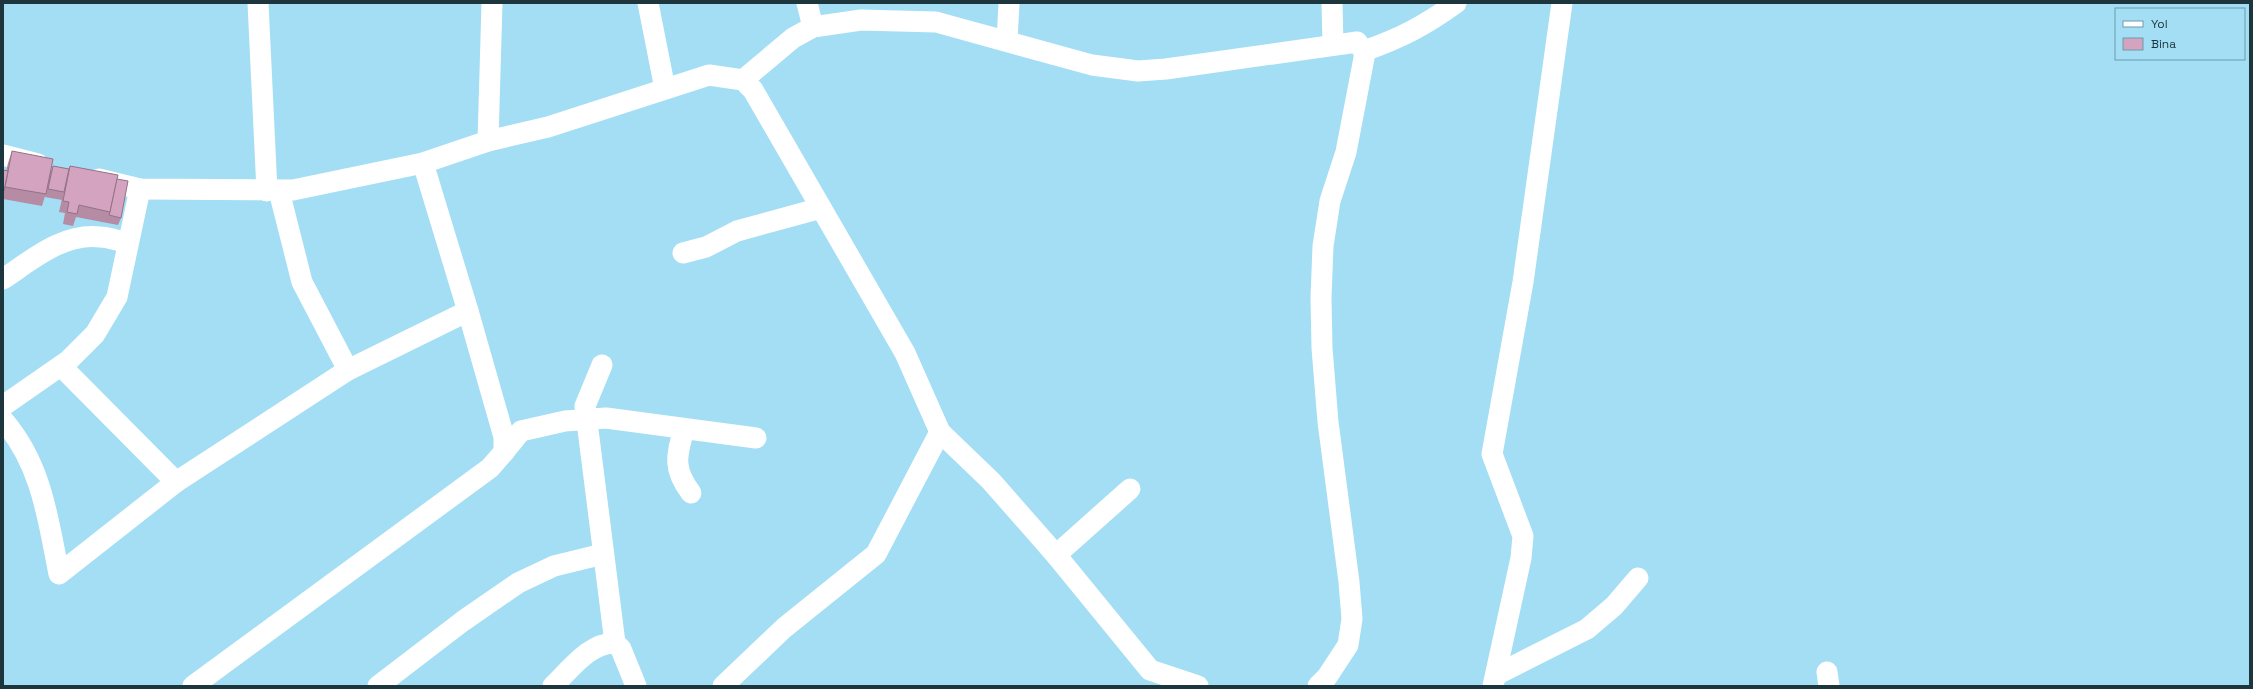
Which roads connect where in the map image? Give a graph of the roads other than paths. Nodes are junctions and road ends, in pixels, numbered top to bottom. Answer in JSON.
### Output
{"nodes":[{"id":1,"x":258,"y":3,"type":"edge"},
{"id":2,"x":492,"y":3,"type":"edge"},
{"id":3,"x":648,"y":3,"type":"edge"},
{"id":4,"x":807,"y":3,"type":"edge"},
{"id":5,"x":1009,"y":3,"type":"edge"},
{"id":6,"x":1332,"y":3,"type":"edge"},
{"id":7,"x":1456,"y":3,"type":"edge"},
{"id":8,"x":1562,"y":3,"type":"edge"},
{"id":9,"x":813,"y":27,"type":"junction"},
{"id":10,"x":1007,"y":41,"type":"junction"},
{"id":11,"x":1332,"y":45,"type":"junction"},
{"id":12,"x":1364,"y":51,"type":"junction"},
{"id":13,"x":743,"y":80,"type":"junction"},
{"id":14,"x":665,"y":89,"type":"junction"},
{"id":15,"x":488,"y":141,"type":"junction"},
{"id":16,"x":3,"y":155,"type":"edge"},
{"id":17,"x":423,"y":163,"type":"junction"},
{"id":18,"x":56,"y":168,"type":"edge"},
{"id":19,"x":79,"y":174,"type":"edge"},
{"id":20,"x":140,"y":189,"type":"junction"},
{"id":21,"x":273,"y":191,"type":"junction"},
{"id":22,"x":821,"y":208,"type":"junction"},
{"id":23,"x":127,"y":243,"type":"junction"},
{"id":24,"x":683,"y":253,"type":"dead end"},
{"id":25,"x":3,"y":279,"type":"edge"},
{"id":26,"x":468,"y":311,"type":"junction"},
{"id":27,"x":602,"y":365,"type":"dead end"},
{"id":28,"x":61,"y":366,"type":"junction"},
{"id":29,"x":348,"y":370,"type":"junction"},
{"id":30,"x":3,"y":406,"type":"edge"},
{"id":31,"x":585,"y":419,"type":"junction"},
{"id":32,"x":3,"y":420,"type":"edge"},
{"id":33,"x":684,"y":429,"type":"junction"},
{"id":34,"x":940,"y":432,"type":"junction"},
{"id":35,"x":756,"y":438,"type":"dead end"},
{"id":36,"x":504,"y":452,"type":"junction"},
{"id":37,"x":176,"y":482,"type":"junction"},
{"id":38,"x":1130,"y":488,"type":"dead end"},
{"id":39,"x":690,"y":493,"type":"dead end"},
{"id":40,"x":603,"y":554,"type":"junction"},
{"id":41,"x":1056,"y":555,"type":"junction"},
{"id":42,"x":1638,"y":578,"type":"dead end"},
{"id":43,"x":615,"y":643,"type":"junction"},
{"id":44,"x":1149,"y":678,"type":"edge"},
{"id":45,"x":1494,"y":680,"type":"edge"},
{"id":46,"x":193,"y":686,"type":"edge"},
{"id":47,"x":378,"y":686,"type":"edge"},
{"id":48,"x":553,"y":686,"type":"edge"},
{"id":49,"x":636,"y":686,"type":"edge"},
{"id":50,"x":723,"y":686,"type":"edge"},
{"id":51,"x":1198,"y":686,"type":"edge"},
{"id":52,"x":1318,"y":686,"type":"edge"}],
"edges":[{"from":1,"to":21,"type":"street"},
{"from":2,"to":15,"type":"street"},
{"from":3,"to":14,"type":"street"},
{"from":4,"to":9,"type":"street"},
{"from":5,"to":10,"type":"street"},
{"from":6,"to":11,"type":"street"},
{"from":7,"to":12,"type":"street"},
{"from":8,"to":45,"type":"street"},
{"from":9,"to":10,"type":"street"},
{"from":9,"to":13,"type":"street"},
{"from":10,"to":11,"type":"street"},
{"from":11,"to":12,"type":"street"},
{"from":12,"to":52,"type":"street"},
{"from":13,"to":14,"type":"street"},
{"from":13,"to":22,"type":"street"},
{"from":14,"to":15,"type":"street"},
{"from":15,"to":17,"type":"street"},
{"from":16,"to":18,"type":"street"},
{"from":17,"to":21,"type":"street"},
{"from":17,"to":26,"type":"street"},
{"from":19,"to":20,"type":"street"},
{"from":20,"to":21,"type":"street"},
{"from":20,"to":23,"type":"street"},
{"from":21,"to":29,"type":"street"},
{"from":22,"to":24,"type":"street"},
{"from":22,"to":34,"type":"street"},
{"from":23,"to":25,"type":"street"},
{"from":23,"to":28,"type":"street"},
{"from":26,"to":29,"type":"street"},
{"from":26,"to":36,"type":"street"},
{"from":27,"to":31,"type":"street"},
{"from":28,"to":30,"type":"street"},
{"from":28,"to":37,"type":"street"},
{"from":29,"to":37,"type":"street"},
{"from":31,"to":33,"type":"street"},
{"from":31,"to":36,"type":"street"},
{"from":31,"to":40,"type":"street"},
{"from":32,"to":37,"type":"street"},
{"from":33,"to":35,"type":"street"},
{"from":33,"to":39,"type":"street"},
{"from":34,"to":41,"type":"street"},
{"from":34,"to":50,"type":"street"},
{"from":36,"to":46,"type":"street"},
{"from":38,"to":41,"type":"street"},
{"from":40,"to":43,"type":"street"},
{"from":40,"to":47,"type":"street"},
{"from":41,"to":44,"type":"street"},
{"from":42,"to":45,"type":"street"},
{"from":43,"to":48,"type":"street"},
{"from":43,"to":49,"type":"street"},
{"from":44,"to":51,"type":"street"}]}
